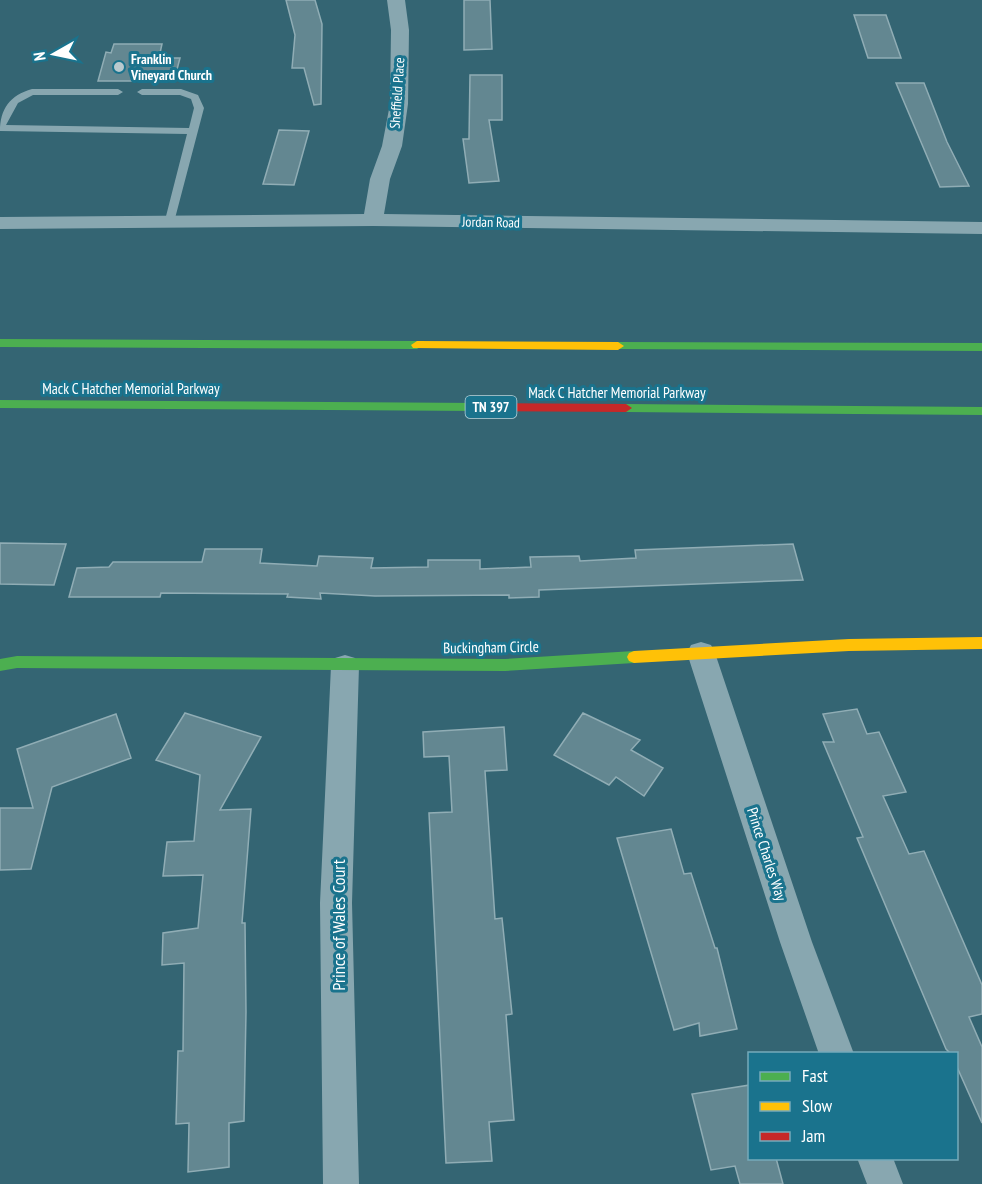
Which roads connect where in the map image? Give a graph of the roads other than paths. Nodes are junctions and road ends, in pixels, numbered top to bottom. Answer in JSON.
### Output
{"nodes":[{"id":1,"x":396,"y":0,"type":"edge"},
{"id":2,"x":118,"y":92,"type":"dead end"},
{"id":3,"x":142,"y":92,"type":"dead end"},
{"id":4,"x":193,"y":131,"type":"junction"},
{"id":5,"x":373,"y":220,"type":"junction"},
{"id":6,"x":0,"y":223,"type":"edge"},
{"id":7,"x":169,"y":224,"type":"junction"},
{"id":8,"x":982,"y":228,"type":"edge"},
{"id":9,"x":0,"y":343,"type":"edge"},
{"id":10,"x":982,"y":347,"type":"edge"},
{"id":11,"x":0,"y":404,"type":"edge"},
{"id":12,"x":982,"y":411,"type":"edge"},
{"id":13,"x":982,"y":643,"type":"edge"},
{"id":14,"x":701,"y":654,"type":"junction"},
{"id":15,"x":0,"y":665,"type":"edge"},
{"id":16,"x":345,"y":666,"type":"junction"},
{"id":17,"x":837,"y":1052,"type":"edge"},
{"id":18,"x":876,"y":1160,"type":"edge"},
{"id":19,"x":341,"y":1184,"type":"edge"},
{"id":20,"x":885,"y":1184,"type":"edge"}],
"edges":[{"from":1,"to":5,"type":"street","name":"Sheffield Place"},
{"from":2,"to":4,"type":"lane"},
{"from":3,"to":4,"type":"lane"},
{"from":4,"to":7,"type":"lane"},
{"from":5,"to":7,"type":"street","name":"Jordan Road"},
{"from":5,"to":8,"type":"street","name":"Jordan Road"},
{"from":6,"to":7,"type":"street","name":"Jordan Road"},
{"from":9,"to":10,"type":"main road"},
{"from":11,"to":12,"type":"main road","name":"Mack C Hatcher Memorial Parkway","number":"TN 397"},
{"from":13,"to":14,"type":"main road","name":"Buckingham Circle"},
{"from":14,"to":16,"type":"main road","name":"Buckingham Circle"},
{"from":14,"to":17,"type":"street","name":"Prince Charles Way"},
{"from":15,"to":16,"type":"main road","name":"Buckingham Circle"},
{"from":16,"to":19,"type":"street","name":"Prince of Wales Court"},
{"from":18,"to":20,"type":"street"}]}
